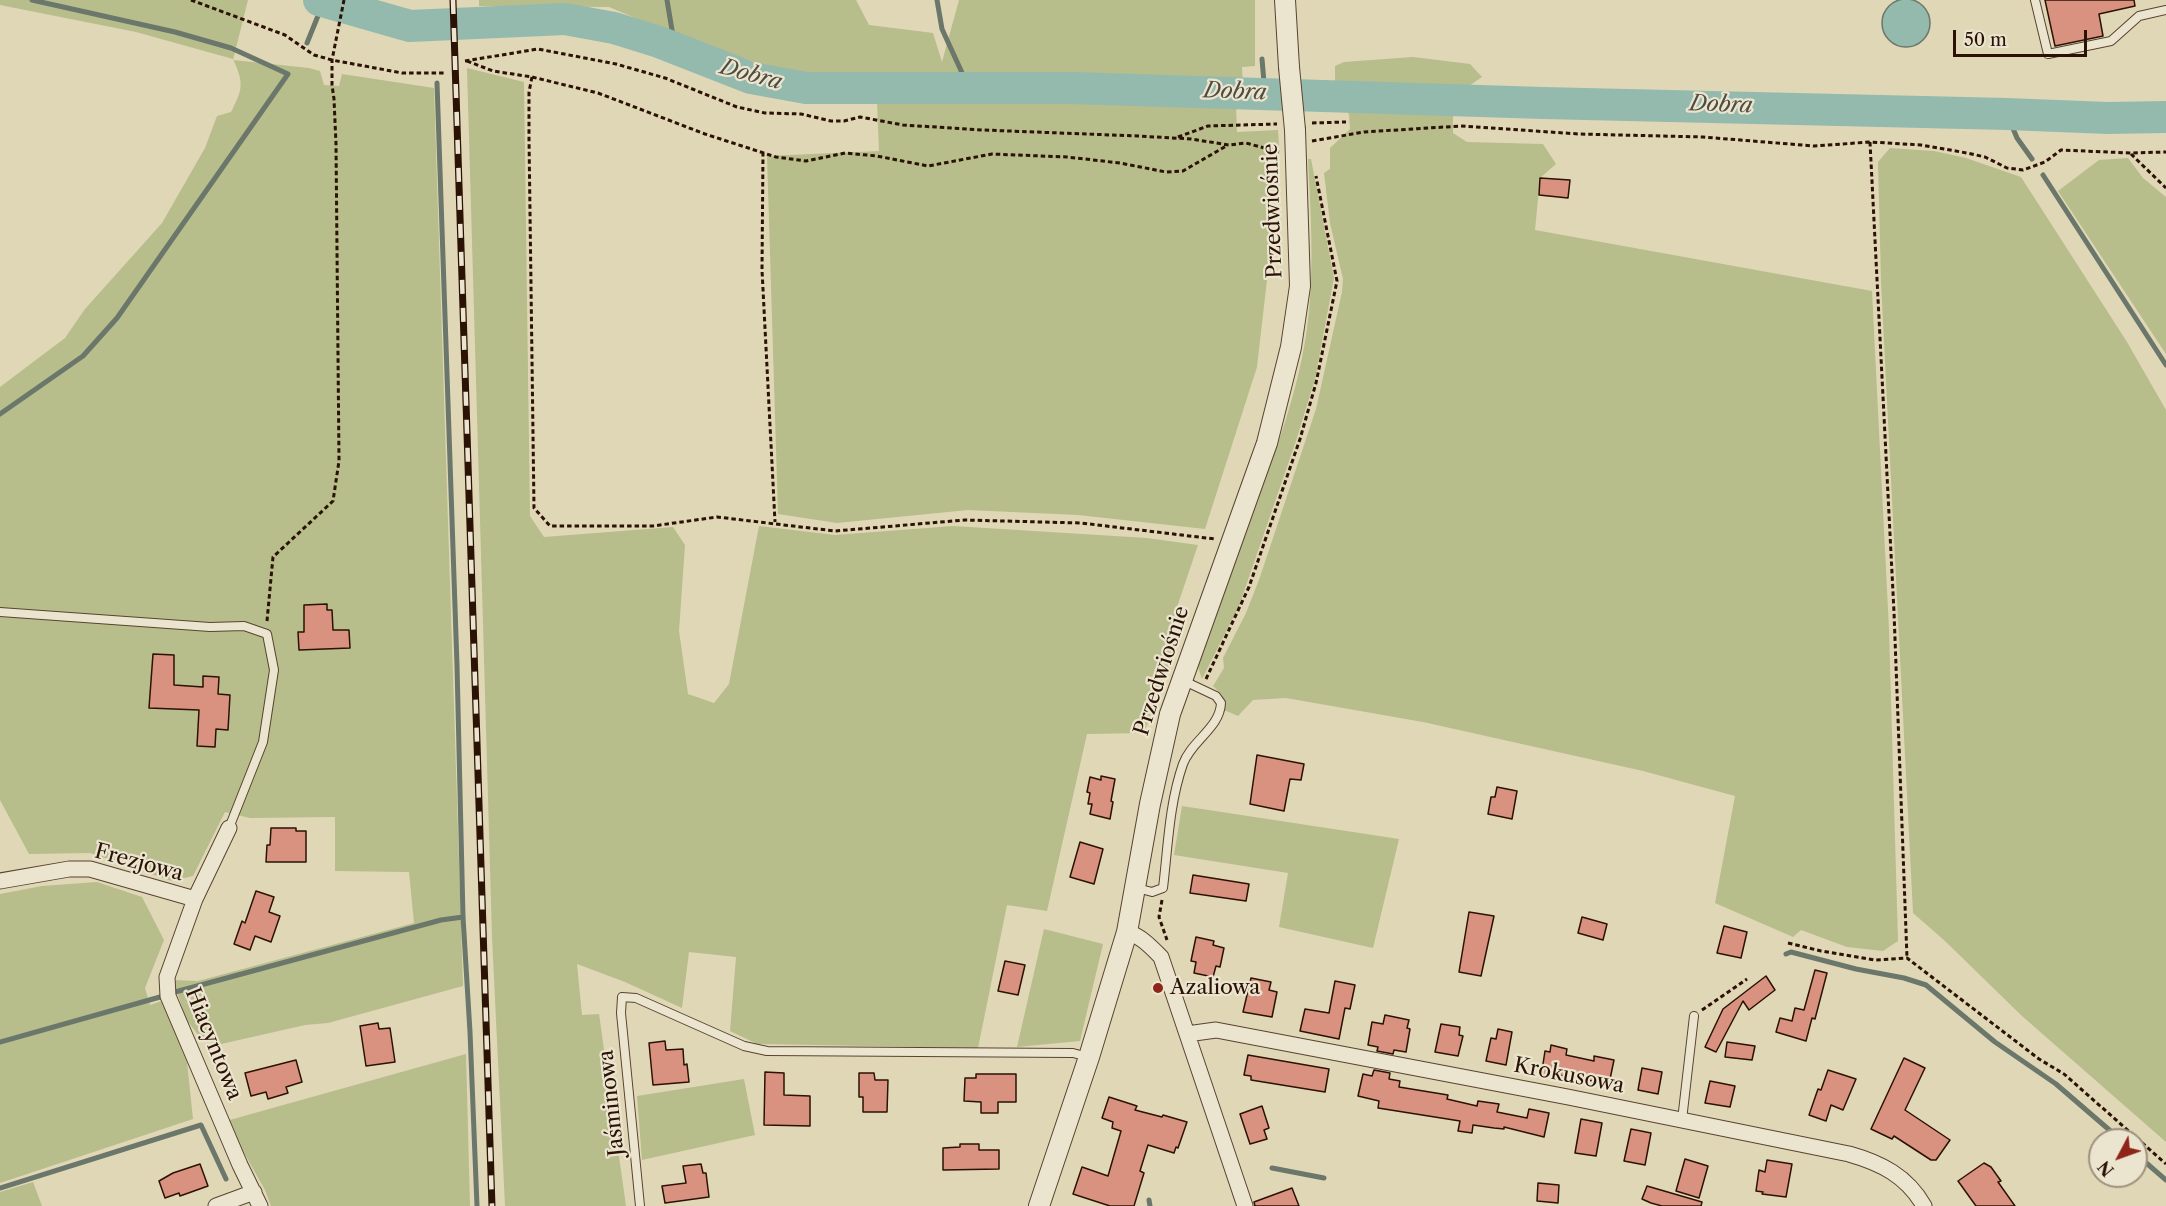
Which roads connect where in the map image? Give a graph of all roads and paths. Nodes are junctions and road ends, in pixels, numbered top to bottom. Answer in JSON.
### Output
{"nodes":[{"id":1,"x":190,"y":0,"type":"edge"},
{"id":2,"x":344,"y":0,"type":"edge"},
{"id":3,"x":1285,"y":0,"type":"edge"},
{"id":4,"x":2035,"y":0,"type":"edge"},
{"id":5,"x":2166,"y":10,"type":"edge"},
{"id":6,"x":332,"y":60,"type":"junction"},
{"id":7,"x":444,"y":73,"type":"dead end"},
{"id":8,"x":532,"y":77,"type":"junction"},
{"id":9,"x":1346,"y":122,"type":"dead end"},
{"id":10,"x":1292,"y":134,"type":"junction"},
{"id":11,"x":1176,"y":138,"type":"junction"},
{"id":12,"x":1870,"y":142,"type":"junction"},
{"id":13,"x":1229,"y":145,"type":"junction"},
{"id":14,"x":763,"y":152,"type":"junction"},
{"id":15,"x":2166,"y":152,"type":"edge"},
{"id":16,"x":2130,"y":153,"type":"junction"},
{"id":17,"x":2166,"y":188,"type":"edge"},
{"id":18,"x":775,"y":523,"type":"junction"},
{"id":19,"x":1232,"y":541,"type":"junction"},
{"id":20,"x":0,"y":612,"type":"edge"},
{"id":21,"x":267,"y":634,"type":"junction"},
{"id":22,"x":1182,"y":680,"type":"junction"},
{"id":23,"x":229,"y":828,"type":"joint"},
{"id":24,"x":0,"y":881,"type":"edge"},
{"id":25,"x":1136,"y":888,"type":"junction"},
{"id":26,"x":195,"y":899,"type":"junction"},
{"id":27,"x":1126,"y":932,"type":"junction"},
{"id":28,"x":1788,"y":943,"type":"dead end"},
{"id":29,"x":1907,"y":958,"type":"junction"},
{"id":30,"x":1747,"y":979,"type":"dead end"},
{"id":31,"x":1694,"y":1016,"type":"joint"},
{"id":32,"x":1187,"y":1034,"type":"junction"},
{"id":33,"x":1089,"y":1057,"type":"junction"},
{"id":34,"x":1682,"y":1120,"type":"junction"},
{"id":35,"x":2166,"y":1164,"type":"edge"},
{"id":36,"x":257,"y":1199,"type":"edge"},
{"id":37,"x":216,"y":1206,"type":"edge"},
{"id":38,"x":639,"y":1206,"type":"edge"},
{"id":39,"x":1039,"y":1206,"type":"edge"},
{"id":40,"x":1245,"y":1206,"type":"edge"},
{"id":41,"x":1924,"y":1206,"type":"edge"}],
"edges":[{"from":1,"to":6,"type":"path"},
{"from":2,"to":6,"type":"path"},
{"from":3,"to":10,"type":"street","name":"Przedwiośnie","bridge":true},
{"from":4,"to":5,"type":"lane"},
{"from":6,"to":7,"type":"path"},
{"from":6,"to":21,"type":"path"},
{"from":8,"to":11,"type":"path"},
{"from":8,"to":14,"type":"path"},
{"from":8,"to":18,"type":"path"},
{"from":9,"to":10,"type":"path"},
{"from":10,"to":11,"type":"path"},
{"from":10,"to":12,"type":"path"},
{"from":10,"to":13,"type":"path"},
{"from":10,"to":19,"type":"street","name":"Przedwiośnie"},
{"from":11,"to":13,"type":"path"},
{"from":12,"to":16,"type":"path"},
{"from":12,"to":29,"type":"path"},
{"from":13,"to":14,"type":"path"},
{"from":14,"to":18,"type":"path"},
{"from":15,"to":16,"type":"path"},
{"from":16,"to":17,"type":"path"},
{"from":18,"to":19,"type":"path"},
{"from":19,"to":22,"type":"street","name":"Przedwiośnie"},
{"from":20,"to":21,"type":"lane"},
{"from":21,"to":23,"type":"lane"},
{"from":22,"to":25,"type":"street","name":"Przedwiośnie"},
{"from":22,"to":25,"type":"lane"},
{"from":23,"to":26,"type":"street","name":"Hiacyntowa"},
{"from":24,"to":26,"type":"street","name":"Frezjowa"},
{"from":25,"to":27,"type":"street","name":"Przedwiośnie"},
{"from":26,"to":36,"type":"street","name":"Hiacyntowa"},
{"from":27,"to":32,"type":"street"},
{"from":27,"to":33,"type":"street"},
{"from":28,"to":29,"type":"path"},
{"from":29,"to":35,"type":"path"},
{"from":30,"to":31,"type":"path"},
{"from":31,"to":34,"type":"lane"},
{"from":32,"to":34,"type":"street","name":"Krokusowa"},
{"from":32,"to":40,"type":"street"},
{"from":33,"to":38,"type":"lane","name":"Jaśminowa"},
{"from":33,"to":39,"type":"street"},
{"from":34,"to":41,"type":"street","name":"Krokusowa"},
{"from":36,"to":37,"type":"street"}]}
